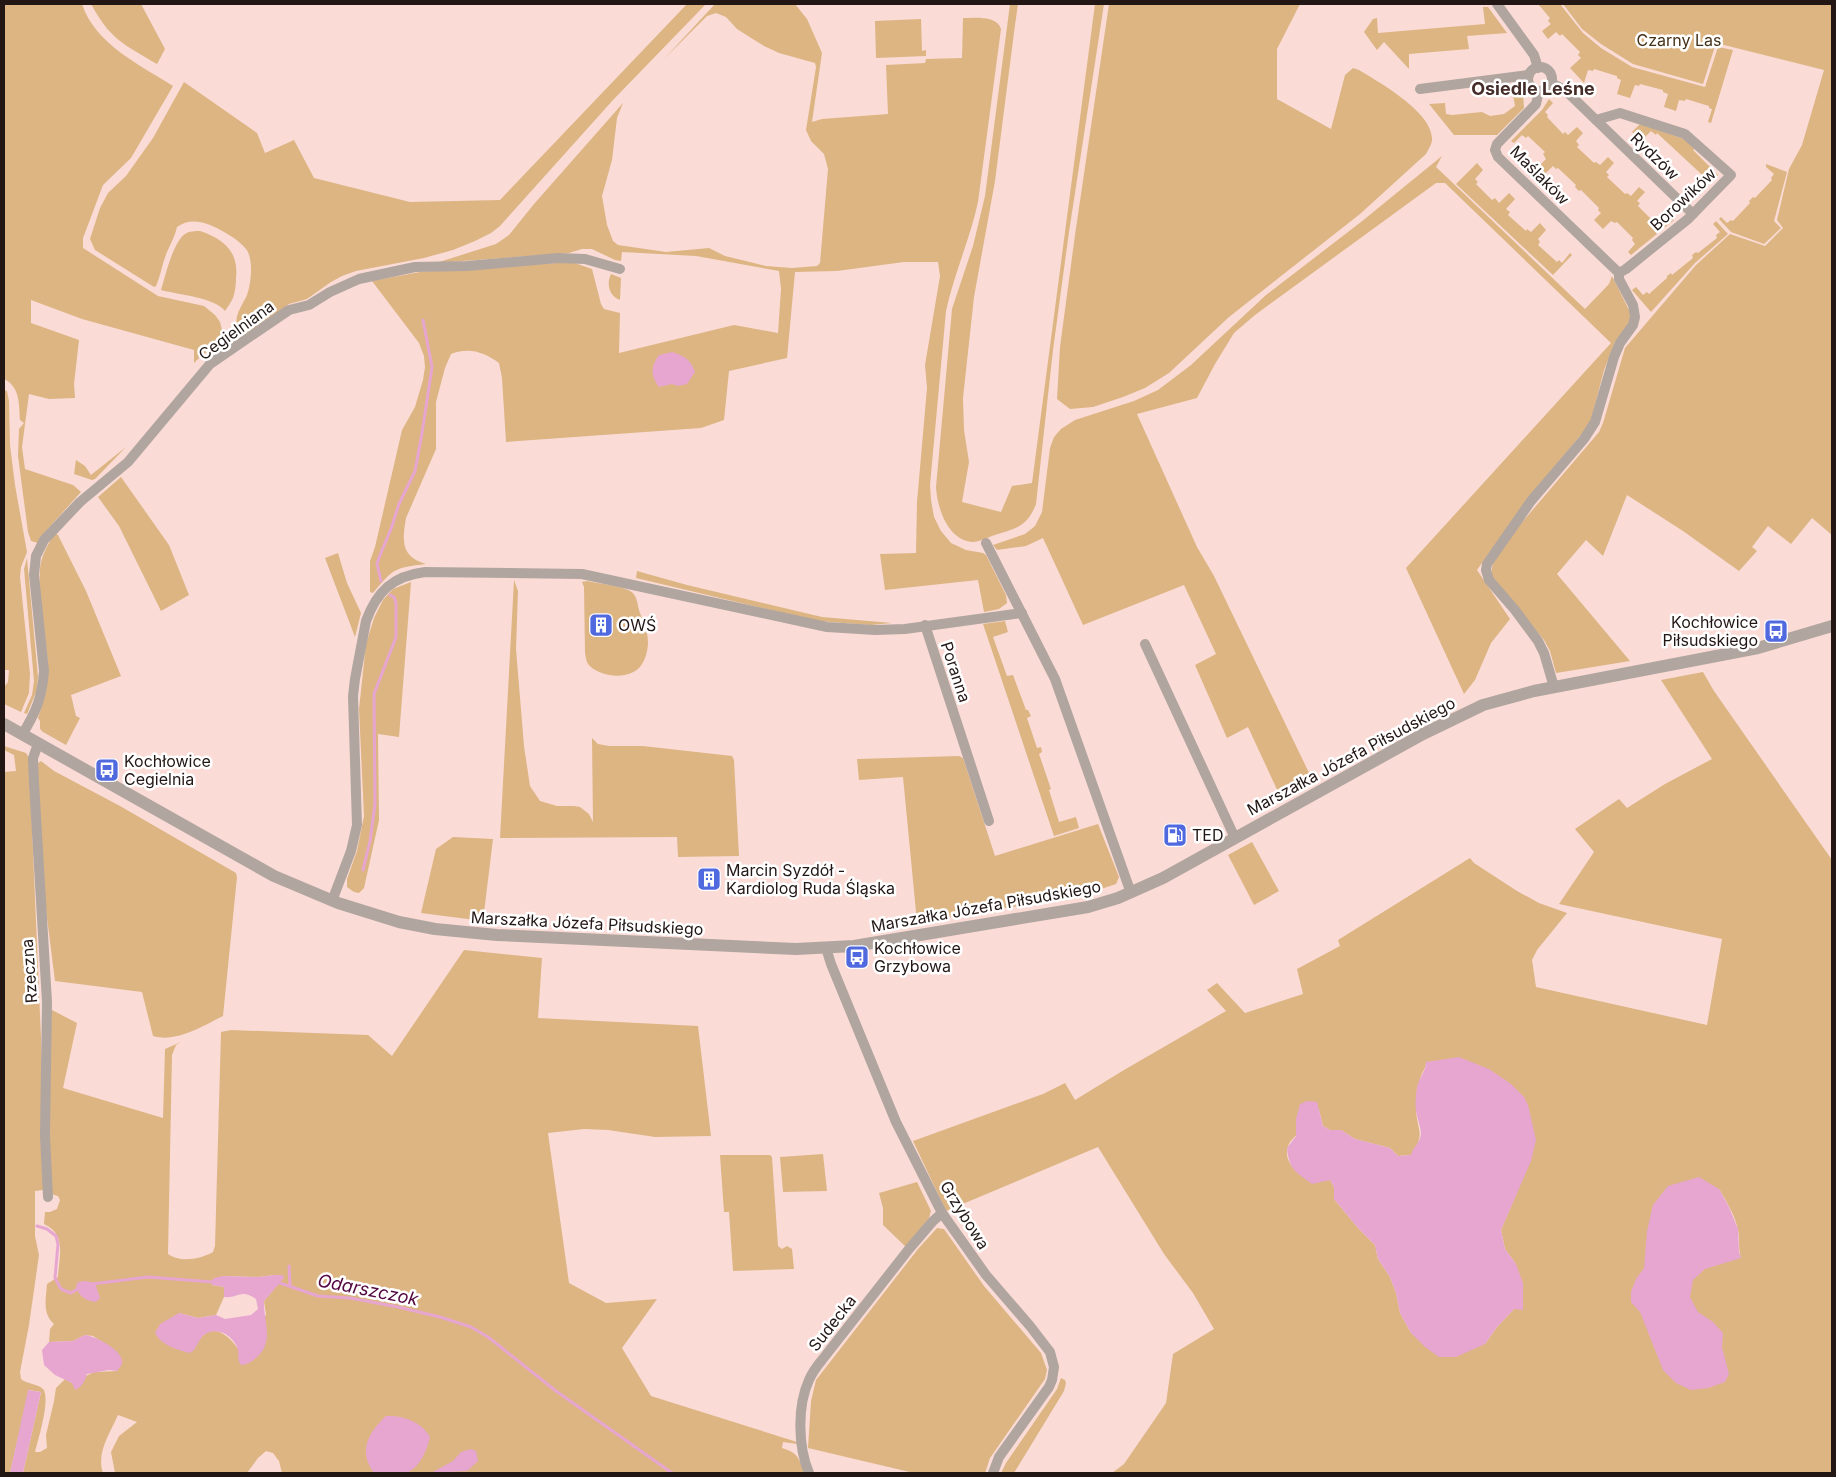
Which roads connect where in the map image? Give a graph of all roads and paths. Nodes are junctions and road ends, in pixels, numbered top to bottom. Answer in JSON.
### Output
{"nodes":[{"id":1,"x":1497,"y":4,"type":"edge"},
{"id":2,"x":1538,"y":68,"type":"junction"},
{"id":3,"x":1529,"y":75,"type":"junction"},
{"id":4,"x":1551,"y":83,"type":"junction"},
{"id":5,"x":1420,"y":89,"type":"dead end"},
{"id":6,"x":1539,"y":91,"type":"junction"},
{"id":7,"x":1596,"y":120,"type":"junction"},
{"id":8,"x":1693,"y":214,"type":"junction"},
{"id":9,"x":620,"y":269,"type":"dead end"},
{"id":10,"x":1619,"y":272,"type":"junction"},
{"id":11,"x":986,"y":543,"type":"dead end"},
{"id":12,"x":1022,"y":613,"type":"junction"},
{"id":13,"x":925,"y":625,"type":"junction"},
{"id":14,"x":1832,"y":626,"type":"edge"},
{"id":15,"x":1145,"y":644,"type":"dead end"},
{"id":16,"x":1554,"y":687,"type":"junction"},
{"id":17,"x":4,"y":724,"type":"edge"},
{"id":18,"x":22,"y":735,"type":"junction"},
{"id":19,"x":38,"y":744,"type":"junction"},
{"id":20,"x":989,"y":821,"type":"dead end"},
{"id":21,"x":1235,"y":838,"type":"junction"},
{"id":22,"x":1131,"y":893,"type":"junction"},
{"id":23,"x":332,"y":901,"type":"junction"},
{"id":24,"x":826,"y":948,"type":"junction"},
{"id":25,"x":48,"y":1197,"type":"dead end"},
{"id":26,"x":942,"y":1213,"type":"junction"},
{"id":27,"x":809,"y":1473,"type":"edge"},
{"id":28,"x":993,"y":1473,"type":"edge"}],
"edges":[{"from":1,"to":2,"type":"street"},
{"from":2,"to":3,"type":"street"},
{"from":2,"to":4,"type":"street"},
{"from":3,"to":5,"type":"street"},
{"from":3,"to":6,"type":"street"},
{"from":4,"to":6,"type":"street"},
{"from":4,"to":7,"type":"street"},
{"from":6,"to":10,"type":"street","name":"Maślaków"},
{"from":7,"to":8,"type":"street","name":"Rydzów"},
{"from":7,"to":8,"type":"street","name":"Borowików"},
{"from":8,"to":10,"type":"street","name":"Borowików"},
{"from":9,"to":18,"type":"street","name":"Cegielniana"},
{"from":10,"to":16,"type":"street"},
{"from":11,"to":12,"type":"street"},
{"from":12,"to":13,"type":"street","name":"Poranna"},
{"from":12,"to":22,"type":"street"},
{"from":13,"to":20,"type":"street","name":"Poranna"},
{"from":13,"to":23,"type":"street"},
{"from":14,"to":16,"type":"street","name":"Marszałka Józefa Piłsudskiego"},
{"from":15,"to":21,"type":"street"},
{"from":16,"to":21,"type":"street","name":"Marszałka Józefa Piłsudskiego"},
{"from":17,"to":18,"type":"street","name":"Marszałka Józefa Piłsudskiego"},
{"from":18,"to":19,"type":"street","name":"Marszałka Józefa Piłsudskiego"},
{"from":19,"to":23,"type":"street","name":"Marszałka Józefa Piłsudskiego"},
{"from":19,"to":25,"type":"street","name":"Rzeczna"},
{"from":21,"to":22,"type":"street","name":"Marszałka Józefa Piłsudskiego"},
{"from":22,"to":24,"type":"street","name":"Marszałka Józefa Piłsudskiego"},
{"from":23,"to":24,"type":"street","name":"Marszałka Józefa Piłsudskiego"},
{"from":24,"to":26,"type":"street","name":"Grzybowa"},
{"from":26,"to":27,"type":"street","name":"Sudecka"},
{"from":26,"to":28,"type":"street","name":"Grzybowa"}]}
